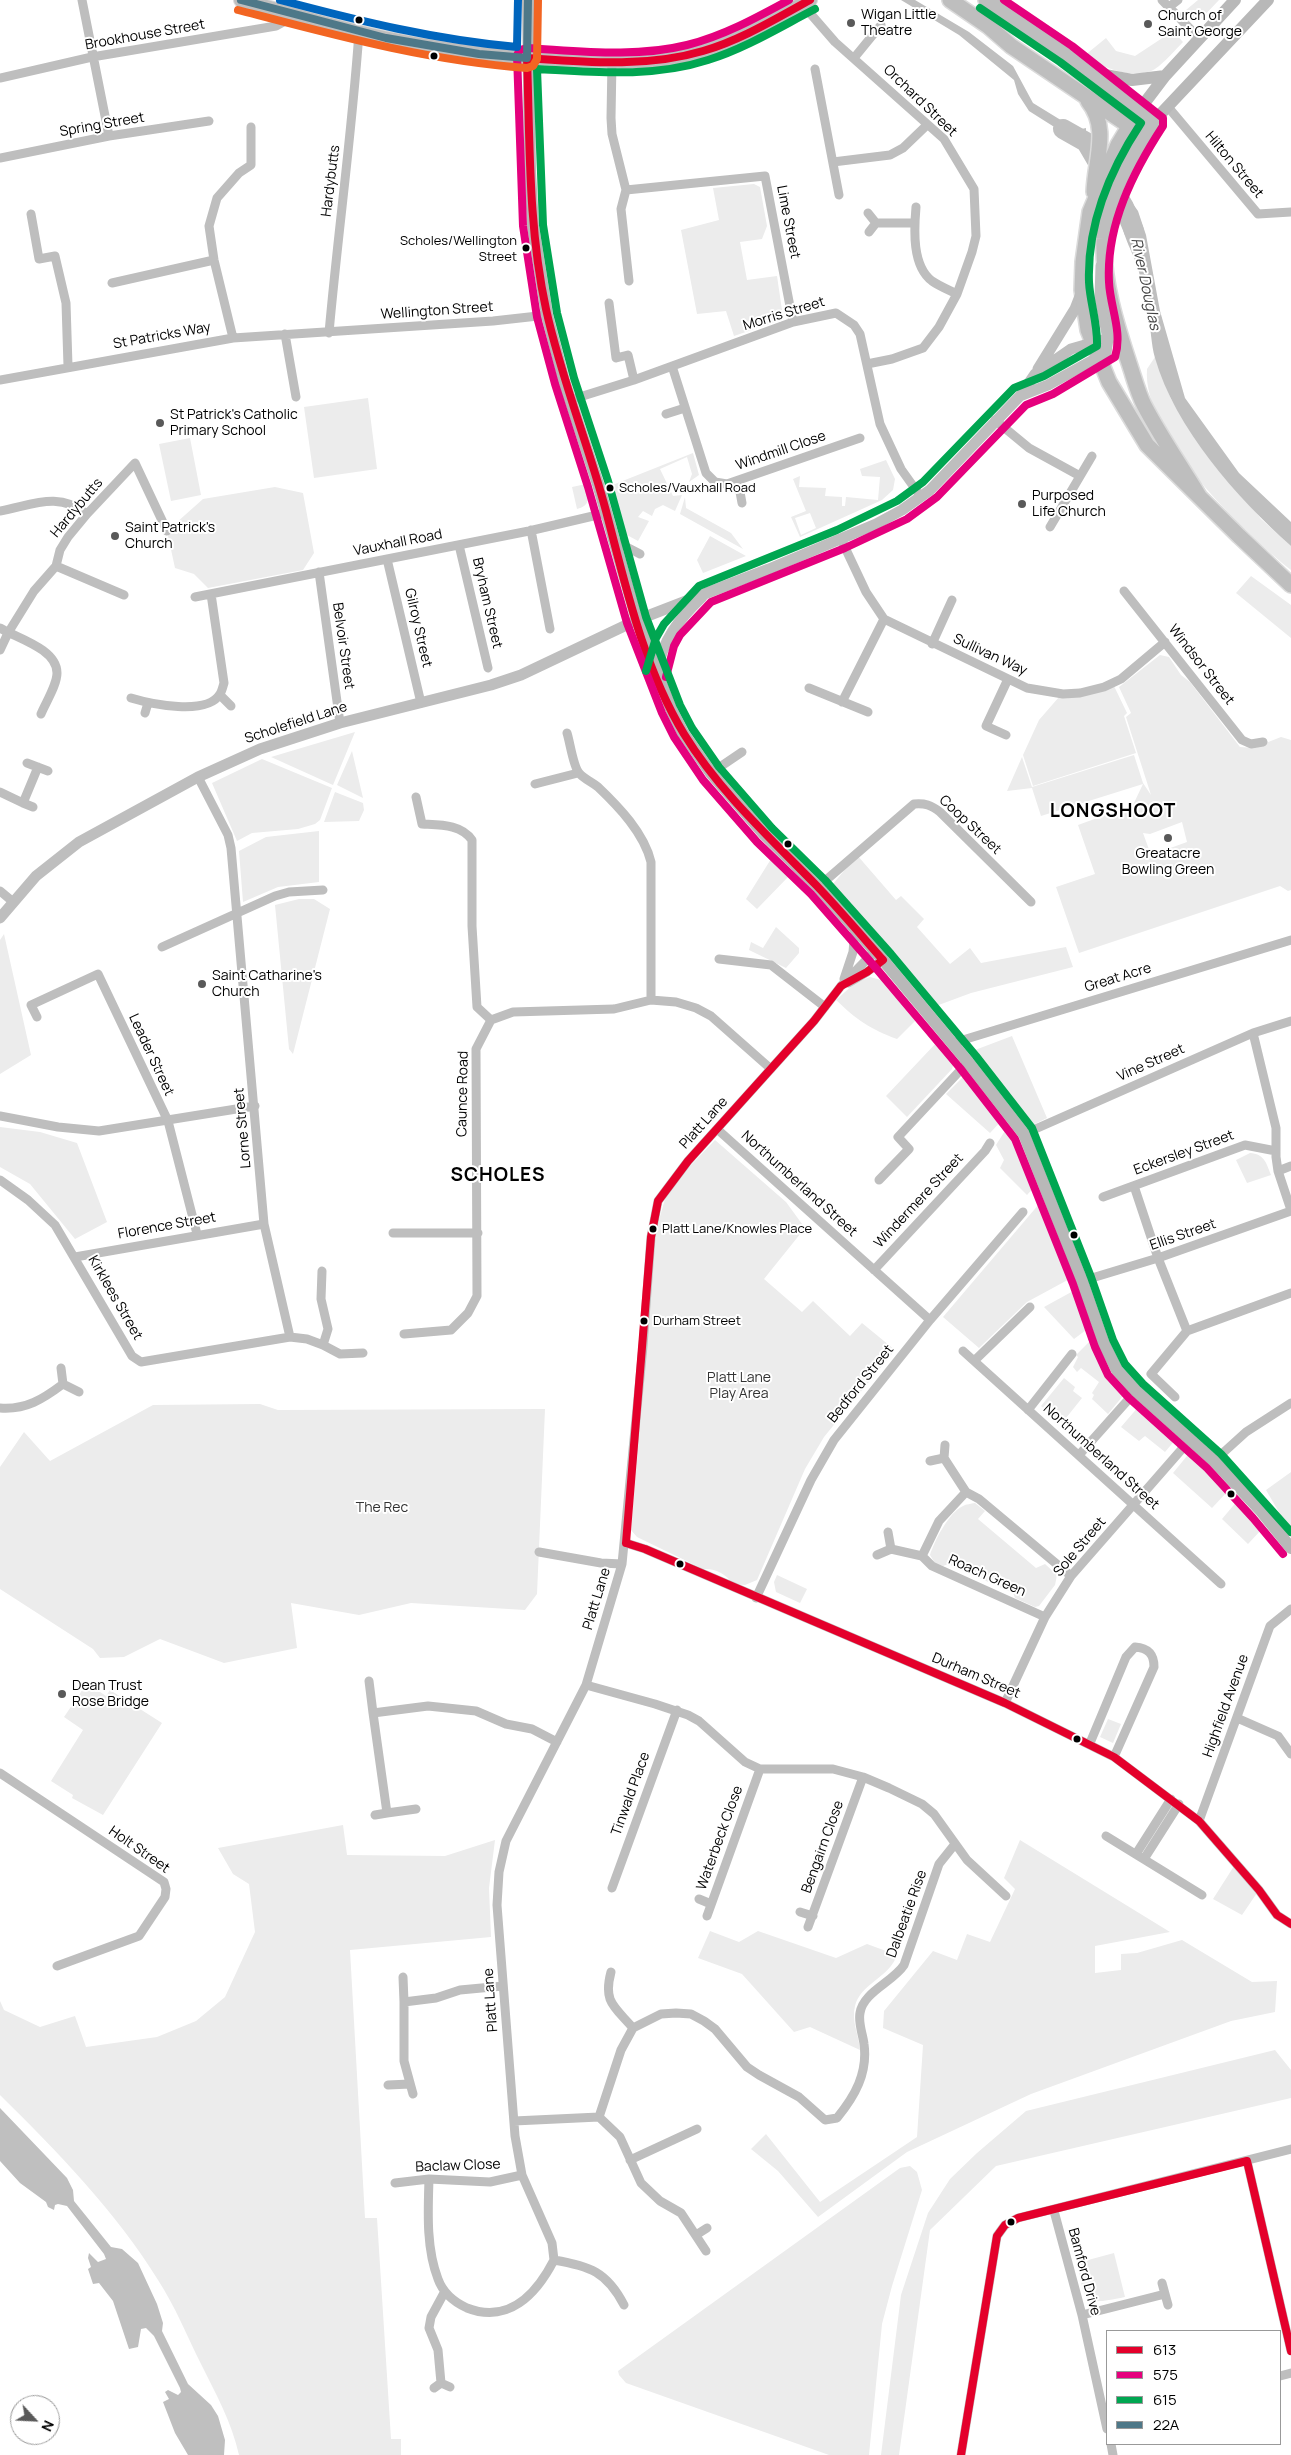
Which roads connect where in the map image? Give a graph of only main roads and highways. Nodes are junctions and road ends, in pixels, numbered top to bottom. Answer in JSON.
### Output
{"nodes":[{"id":1,"x":241,"y":0,"type":"edge"},
{"id":2,"x":528,"y":0,"type":"edge"},
{"id":3,"x":950,"y":0,"type":"edge"},
{"id":4,"x":986,"y":0,"type":"edge"},
{"id":5,"x":1235,"y":0,"type":"edge"},
{"id":6,"x":1268,"y":0,"type":"edge"},
{"id":7,"x":806,"y":2,"type":"edge"},
{"id":8,"x":527,"y":58,"type":"junction"},
{"id":9,"x":1089,"y":72,"type":"junction"},
{"id":10,"x":1165,"y":76,"type":"junction"},
{"id":11,"x":1082,"y":94,"type":"junction"},
{"id":12,"x":1140,"y":109,"type":"junction"},
{"id":13,"x":1154,"y":121,"type":"junction"},
{"id":14,"x":1129,"y":126,"type":"junction"},
{"id":15,"x":1144,"y":136,"type":"junction"},
{"id":16,"x":1102,"y":173,"type":"junction"},
{"id":17,"x":1199,"y":496,"type":"junction"},
{"id":18,"x":1291,"y":585,"type":"edge"},
{"id":19,"x":1286,"y":1533,"type":"edge"},
{"id":20,"x":1291,"y":1548,"type":"edge"}],
"edges":[{"from":1,"to":8,"type":"main road"},
{"from":2,"to":8,"type":"main road"},
{"from":3,"to":11,"type":"highway"},
{"from":4,"to":9,"type":"highway"},
{"from":5,"to":10,"type":"main road"},
{"from":6,"to":13,"type":"main road"},
{"from":7,"to":8,"type":"main road"},
{"from":8,"to":19,"type":"main road"},
{"from":9,"to":10,"type":"main road"},
{"from":9,"to":12,"type":"highway"},
{"from":10,"to":12,"type":"main road"},
{"from":11,"to":14,"type":"highway"},
{"from":11,"to":16,"type":"highway"},
{"from":12,"to":13,"type":"highway"},
{"from":12,"to":14,"type":"highway"},
{"from":13,"to":15,"type":"highway"},
{"from":14,"to":15,"type":"highway"},
{"from":14,"to":16,"type":"highway"},
{"from":15,"to":17,"type":"highway"},
{"from":16,"to":17,"type":"highway"},
{"from":17,"to":18,"type":"highway"},
{"from":19,"to":20,"type":"main road"}]}
